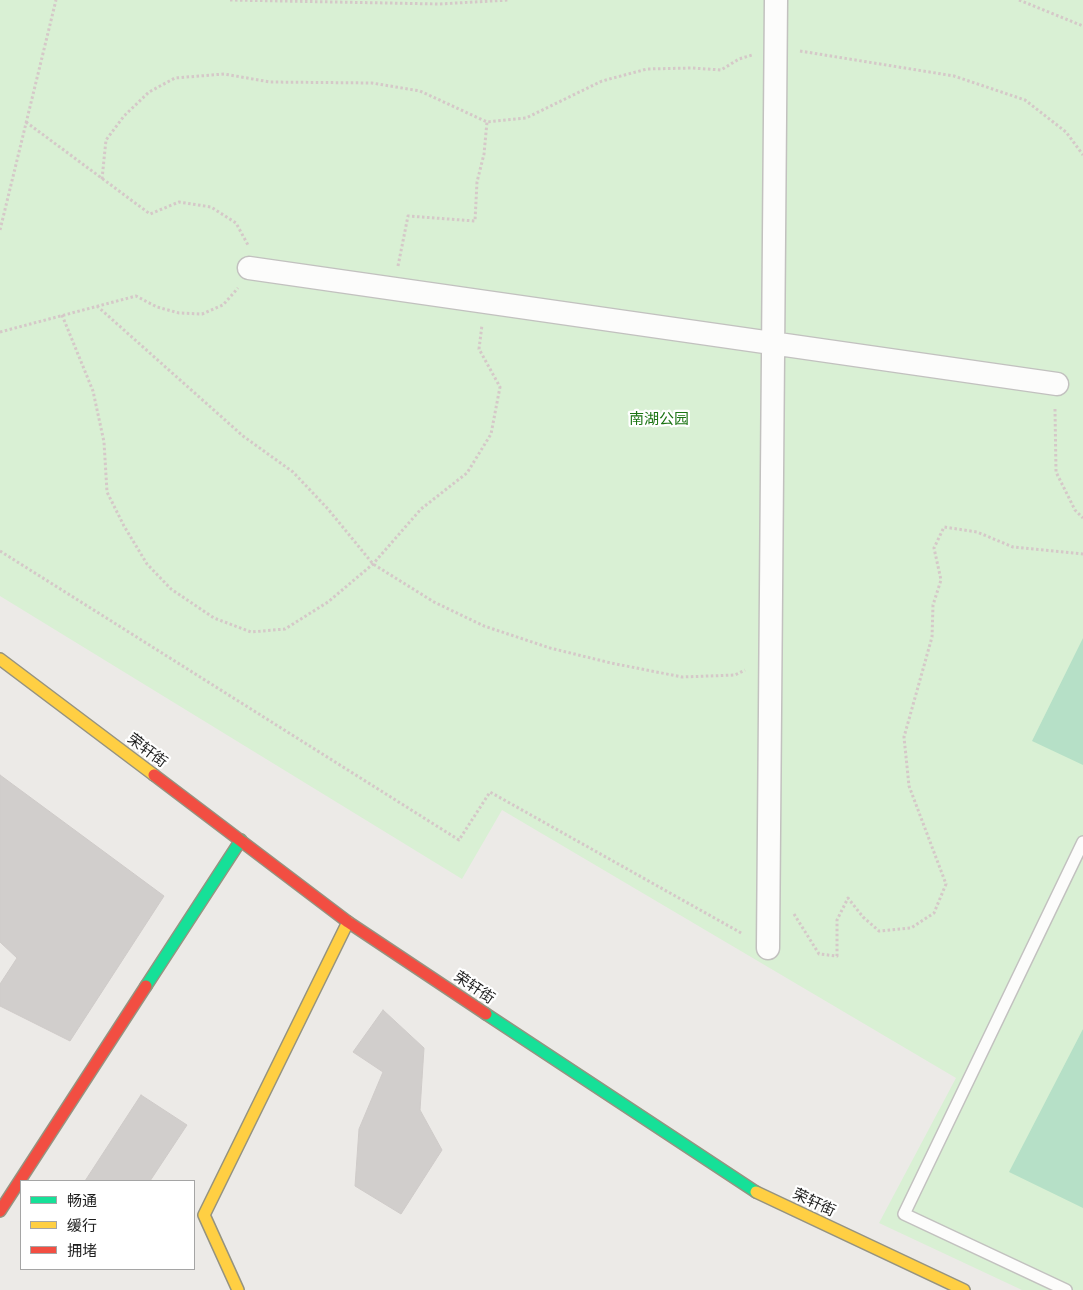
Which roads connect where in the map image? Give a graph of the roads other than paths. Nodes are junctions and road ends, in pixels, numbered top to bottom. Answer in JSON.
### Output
{"nodes":[{"id":1,"x":776,"y":0,"type":"edge"},
{"id":2,"x":249,"y":268,"type":"road end"},
{"id":3,"x":774,"y":343,"type":"junction"},
{"id":4,"x":1057,"y":384,"type":"road end"},
{"id":5,"x":0,"y":660,"type":"edge"},
{"id":6,"x":241,"y":840,"type":"junction"},
{"id":7,"x":1083,"y":842,"type":"edge"},
{"id":8,"x":348,"y":922,"type":"junction"},
{"id":9,"x":768,"y":948,"type":"road end"},
{"id":10,"x":21,"y":1180,"type":"edge"},
{"id":11,"x":20,"y":1181,"type":"edge"},
{"id":12,"x":0,"y":1212,"type":"edge"},
{"id":13,"x":238,"y":1290,"type":"edge"},
{"id":14,"x":964,"y":1290,"type":"edge"},
{"id":15,"x":1066,"y":1290,"type":"edge"}],
"edges":[{"from":1,"to":3,"type":"street"},
{"from":2,"to":3,"type":"street"},
{"from":3,"to":4,"type":"street"},
{"from":3,"to":9,"type":"street"},
{"from":5,"to":6,"type":"street","name":"荣轩街"},
{"from":6,"to":8,"type":"street","name":"荣轩街"},
{"from":6,"to":10,"type":"street"},
{"from":7,"to":15,"type":"lane"},
{"from":8,"to":13,"type":"street"},
{"from":8,"to":14,"type":"street","name":"荣轩街"},
{"from":11,"to":12,"type":"street"}]}
